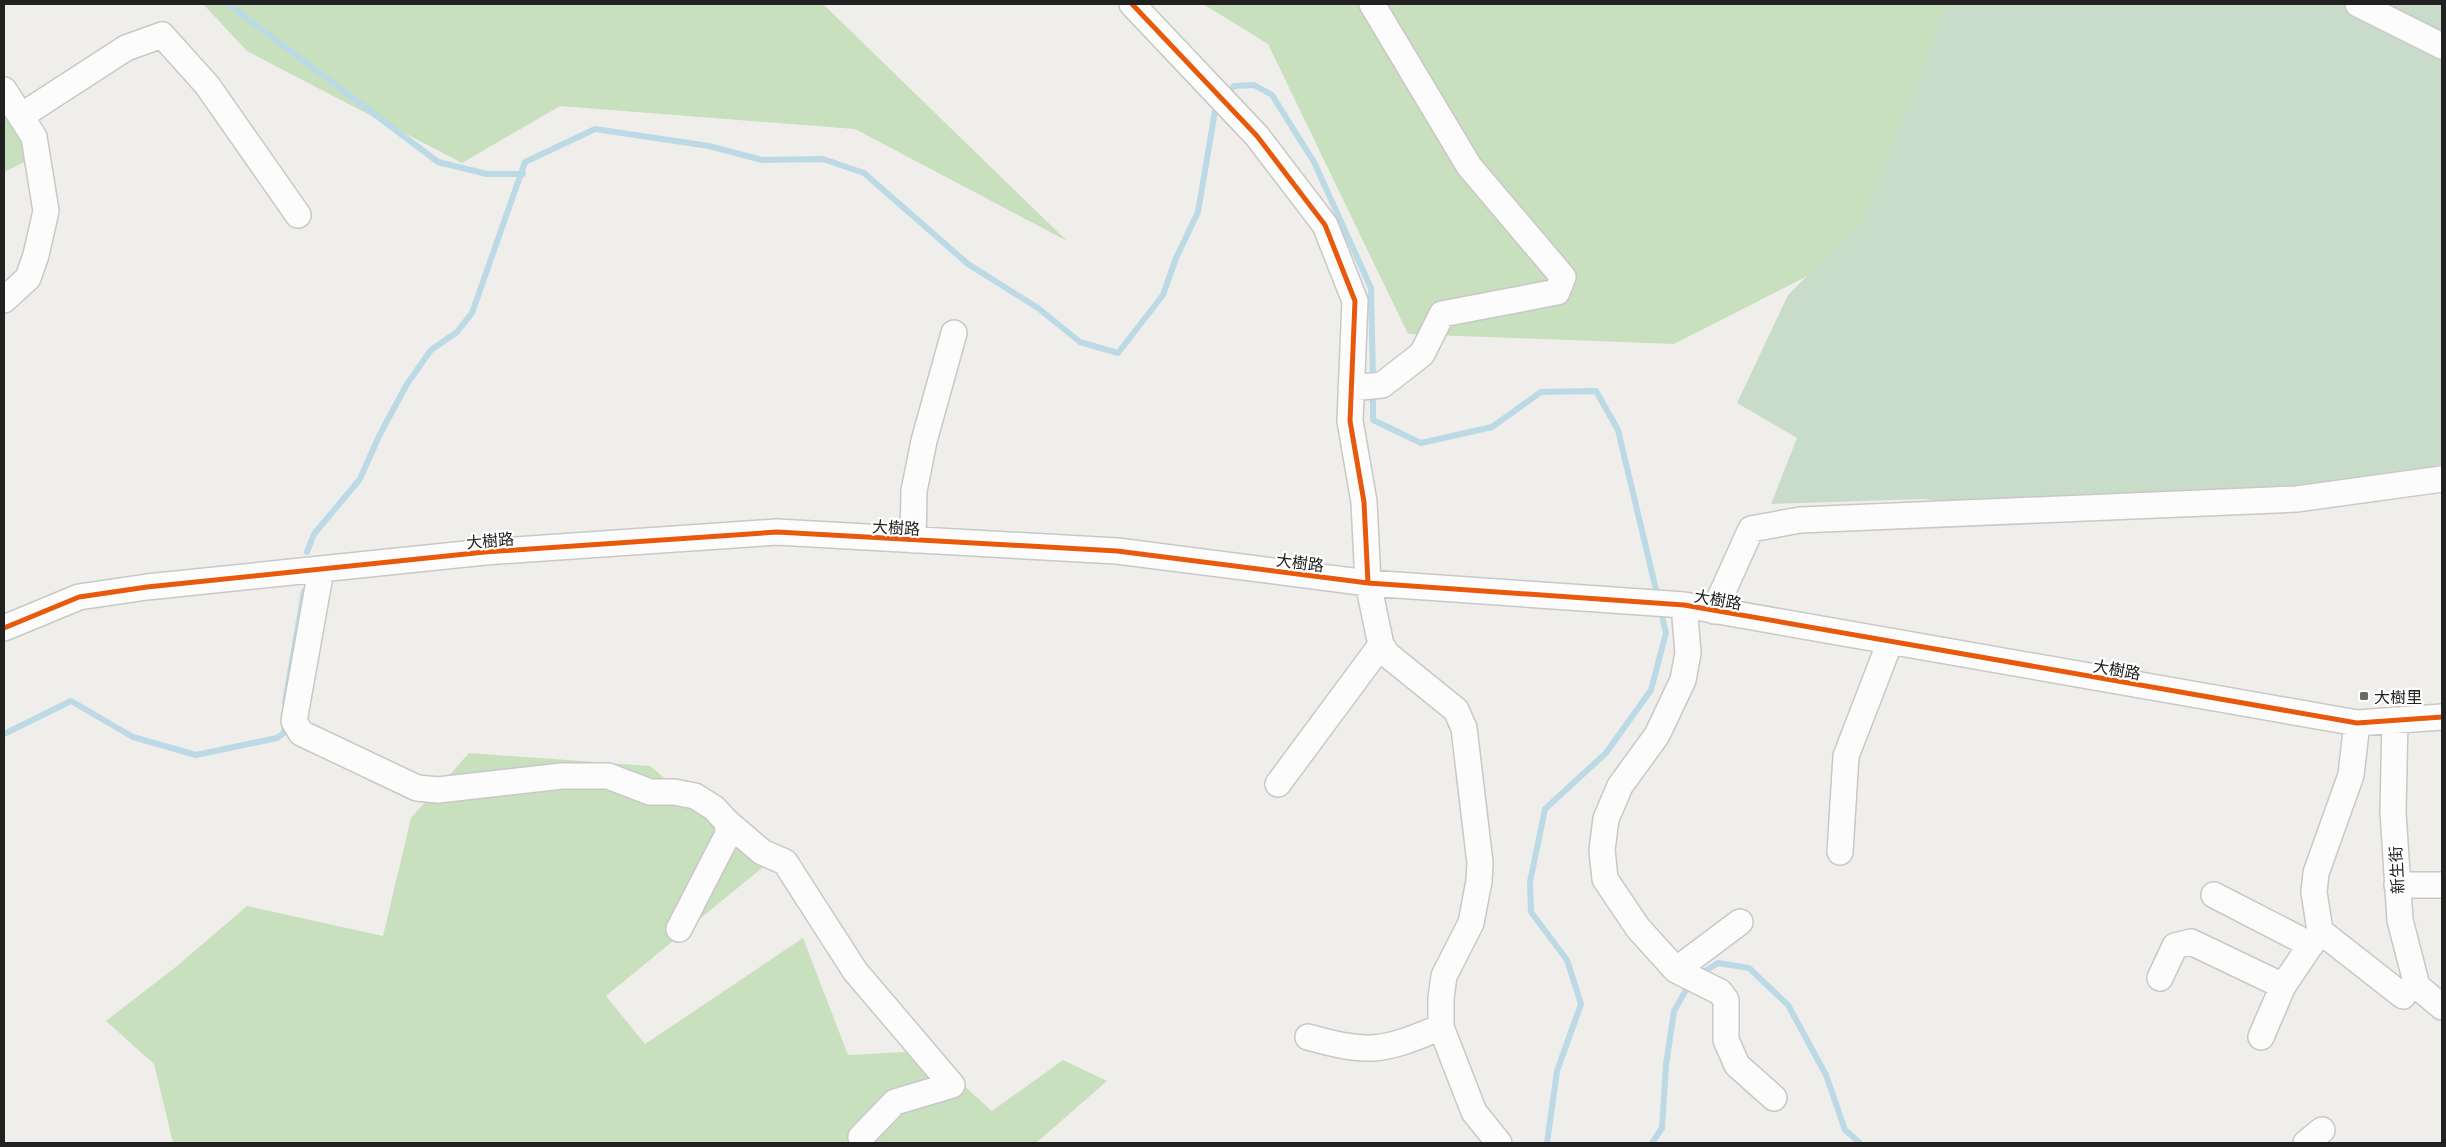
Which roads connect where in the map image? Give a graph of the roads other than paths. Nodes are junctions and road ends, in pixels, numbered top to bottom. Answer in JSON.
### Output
{"nodes":[{"id":1,"x":1132,"y":4,"type":"edge"},
{"id":2,"x":1372,"y":4,"type":"edge"},
{"id":3,"x":2358,"y":4,"type":"edge"},
{"id":4,"x":2442,"y":46,"type":"edge"},
{"id":5,"x":4,"y":90,"type":"edge"},
{"id":6,"x":21,"y":116,"type":"junction"},
{"id":7,"x":298,"y":215,"type":"dead end"},
{"id":8,"x":4,"y":300,"type":"edge"},
{"id":9,"x":954,"y":333,"type":"dead end"},
{"id":10,"x":1351,"y":388,"type":"junction"},
{"id":11,"x":2442,"y":479,"type":"edge"},
{"id":12,"x":913,"y":540,"type":"junction"},
{"id":13,"x":321,"y":570,"type":"junction"},
{"id":14,"x":1368,"y":583,"type":"junction"},
{"id":15,"x":1684,"y":606,"type":"junction"},
{"id":16,"x":1714,"y":611,"type":"junction"},
{"id":17,"x":4,"y":628,"type":"edge"},
{"id":18,"x":1890,"y":642,"type":"junction"},
{"id":19,"x":1381,"y":645,"type":"junction"},
{"id":20,"x":2442,"y":717,"type":"edge"},
{"id":21,"x":2395,"y":720,"type":"junction"},
{"id":22,"x":2357,"y":723,"type":"junction"},
{"id":23,"x":1278,"y":784,"type":"dead end"},
{"id":24,"x":727,"y":822,"type":"junction"},
{"id":25,"x":1840,"y":852,"type":"dead end"},
{"id":26,"x":2442,"y":884,"type":"edge"},
{"id":27,"x":2397,"y":885,"type":"junction"},
{"id":28,"x":2214,"y":895,"type":"dead end"},
{"id":29,"x":1740,"y":922,"type":"dead end"},
{"id":30,"x":679,"y":929,"type":"dead end"},
{"id":31,"x":2315,"y":938,"type":"junction"},
{"id":32,"x":1676,"y":970,"type":"junction"},
{"id":33,"x":2160,"y":978,"type":"dead end"},
{"id":34,"x":2283,"y":986,"type":"junction"},
{"id":35,"x":2403,"y":996,"type":"dead end"},
{"id":36,"x":2442,"y":1007,"type":"edge"},
{"id":37,"x":1441,"y":1027,"type":"junction"},
{"id":38,"x":1308,"y":1037,"type":"dead end"},
{"id":39,"x":2261,"y":1037,"type":"dead end"},
{"id":40,"x":1774,"y":1098,"type":"dead end"},
{"id":41,"x":862,"y":1143,"type":"edge"},
{"id":42,"x":1499,"y":1143,"type":"edge"}],
"edges":[{"from":1,"to":10,"type":"street"},
{"from":2,"to":10,"type":"street"},
{"from":3,"to":4,"type":"street"},
{"from":5,"to":6,"type":"street"},
{"from":6,"to":7,"type":"street"},
{"from":6,"to":8,"type":"street"},
{"from":9,"to":12,"type":"street"},
{"from":10,"to":14,"type":"street"},
{"from":11,"to":16,"type":"street"},
{"from":12,"to":13,"type":"street","name":"大樹路"},
{"from":12,"to":14,"type":"street","name":"大樹路"},
{"from":13,"to":17,"type":"street","name":"大樹路"},
{"from":13,"to":24,"type":"street"},
{"from":14,"to":15,"type":"street","name":"大樹路"},
{"from":14,"to":19,"type":"street"},
{"from":15,"to":16,"type":"street","name":"大樹路"},
{"from":15,"to":32,"type":"street"},
{"from":16,"to":18,"type":"street","name":"大樹路"},
{"from":18,"to":22,"type":"street","name":"大樹路"},
{"from":18,"to":25,"type":"street"},
{"from":19,"to":23,"type":"street"},
{"from":19,"to":37,"type":"street"},
{"from":20,"to":21,"type":"street","name":"大樹路"},
{"from":21,"to":22,"type":"street","name":"大樹路"},
{"from":21,"to":27,"type":"street","name":"新生街"},
{"from":22,"to":31,"type":"street"},
{"from":24,"to":30,"type":"street"},
{"from":24,"to":41,"type":"street"},
{"from":26,"to":27,"type":"street"},
{"from":27,"to":36,"type":"street","name":"新生街"},
{"from":28,"to":31,"type":"street"},
{"from":29,"to":32,"type":"street"},
{"from":31,"to":34,"type":"street"},
{"from":31,"to":35,"type":"street"},
{"from":32,"to":40,"type":"street"},
{"from":33,"to":34,"type":"street"},
{"from":34,"to":39,"type":"street"},
{"from":37,"to":38,"type":"street"},
{"from":37,"to":42,"type":"street"}]}
